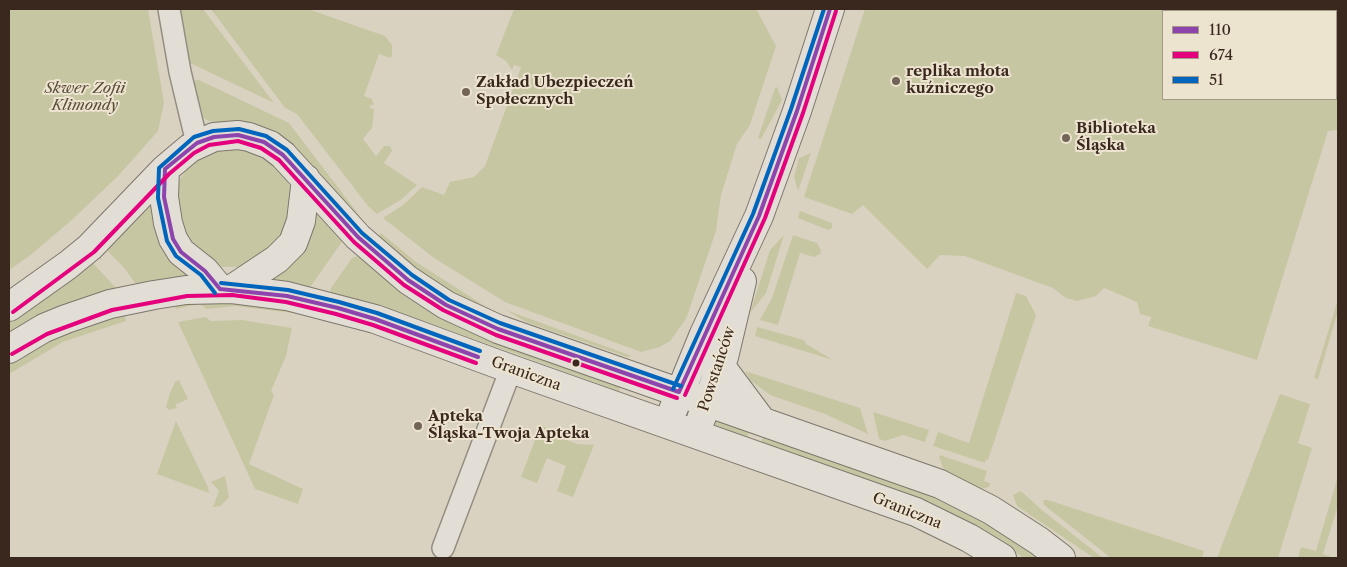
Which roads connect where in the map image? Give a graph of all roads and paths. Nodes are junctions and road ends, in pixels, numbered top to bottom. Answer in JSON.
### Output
{"nodes":[{"id":1,"x":170,"y":9,"type":"edge"},
{"id":2,"x":830,"y":9,"type":"edge"},
{"id":3,"x":197,"y":143,"type":"junction"},
{"id":4,"x":165,"y":169,"type":"junction"},
{"id":5,"x":306,"y":180,"type":"junction"},
{"id":6,"x":759,"y":216,"type":"junction"},
{"id":7,"x":226,"y":289,"type":"junction"},
{"id":8,"x":9,"y":307,"type":"edge"},
{"id":9,"x":9,"y":349,"type":"edge"},
{"id":10,"x":720,"y":365,"type":"junction"},
{"id":11,"x":511,"y":369,"type":"junction"},
{"id":12,"x":680,"y":392,"type":"junction"},
{"id":13,"x":707,"y":402,"type":"junction"},
{"id":14,"x":761,"y":420,"type":"junction"},
{"id":15,"x":668,"y":425,"type":"junction"},
{"id":16,"x":695,"y":434,"type":"junction"},
{"id":17,"x":443,"y":548,"type":"dead end"},
{"id":18,"x":975,"y":548,"type":"edge"},
{"id":19,"x":1002,"y":558,"type":"edge"},
{"id":20,"x":1061,"y":558,"type":"edge"}],
"edges":[{"from":1,"to":3,"type":"street"},
{"from":2,"to":6,"type":"street","name":"Powstańców"},
{"from":3,"to":4,"type":"street"},
{"from":3,"to":5,"type":"street"},
{"from":4,"to":7,"type":"street"},
{"from":4,"to":8,"type":"street"},
{"from":5,"to":7,"type":"street"},
{"from":5,"to":12,"type":"street"},
{"from":6,"to":10,"type":"street","name":"Powstańców"},
{"from":6,"to":12,"type":"street","name":"Powstańców"},
{"from":7,"to":9,"type":"street","name":"Graniczna"},
{"from":7,"to":11,"type":"street","name":"Graniczna"},
{"from":10,"to":13,"type":"street","name":"Powstańców"},
{"from":10,"to":14,"type":"street"},
{"from":11,"to":15,"type":"street","name":"Graniczna"},
{"from":11,"to":17,"type":"street"},
{"from":12,"to":13,"type":"street"},
{"from":12,"to":15,"type":"street","name":"Powstańców"},
{"from":13,"to":14,"type":"street"},
{"from":13,"to":16,"type":"street","name":"Powstańców"},
{"from":14,"to":20,"type":"street"},
{"from":15,"to":16,"type":"street","name":"Graniczna"},
{"from":16,"to":18,"type":"street","name":"Graniczna"},
{"from":18,"to":19,"type":"street","name":"Graniczna"}]}
